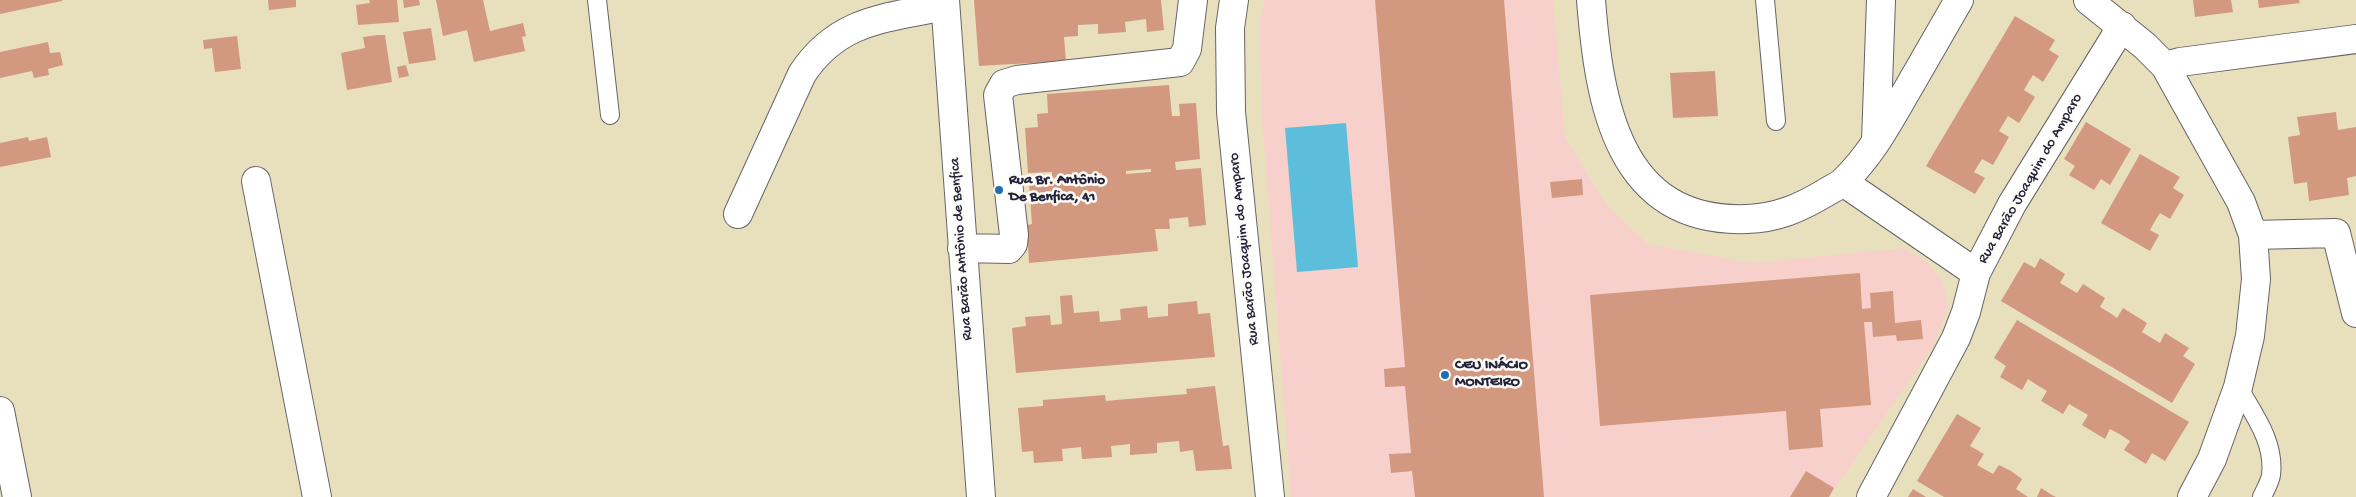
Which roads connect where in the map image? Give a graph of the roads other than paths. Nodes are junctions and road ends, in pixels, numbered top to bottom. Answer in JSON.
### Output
{"nodes":[{"id":1,"x":597,"y":0,"type":"edge"},
{"id":2,"x":1193,"y":0,"type":"edge"},
{"id":3,"x":1234,"y":0,"type":"edge"},
{"id":4,"x":1765,"y":0,"type":"edge"},
{"id":5,"x":1881,"y":0,"type":"edge"},
{"id":6,"x":1959,"y":0,"type":"edge"},
{"id":7,"x":2088,"y":0,"type":"edge"},
{"id":8,"x":945,"y":3,"type":"edge"},
{"id":9,"x":1596,"y":5,"type":"edge"},
{"id":10,"x":2122,"y":26,"type":"junction"},
{"id":11,"x":2356,"y":39,"type":"edge"},
{"id":12,"x":2165,"y":66,"type":"junction"},
{"id":13,"x":610,"y":115,"type":"dead end"},
{"id":14,"x":1776,"y":121,"type":"dead end"},
{"id":15,"x":1875,"y":145,"type":"junction"},
{"id":16,"x":256,"y":180,"type":"dead end"},
{"id":17,"x":1843,"y":182,"type":"junction"},
{"id":18,"x":738,"y":214,"type":"dead end"},
{"id":19,"x":2346,"y":231,"type":"edge"},
{"id":20,"x":2253,"y":235,"type":"junction"},
{"id":21,"x":962,"y":248,"type":"junction"},
{"id":22,"x":1976,"y":274,"type":"junction"},
{"id":23,"x":2356,"y":313,"type":"edge"},
{"id":24,"x":2238,"y":387,"type":"junction"},
{"id":25,"x":0,"y":411,"type":"edge"},
{"id":26,"x":16,"y":497,"type":"edge"},
{"id":27,"x":317,"y":497,"type":"edge"},
{"id":28,"x":982,"y":497,"type":"edge"},
{"id":29,"x":1270,"y":497,"type":"edge"},
{"id":30,"x":1871,"y":497,"type":"edge"},
{"id":31,"x":2192,"y":497,"type":"edge"},
{"id":32,"x":2262,"y":497,"type":"edge"}],
"edges":[{"from":1,"to":13,"type":"lane"},
{"from":2,"to":21,"type":"street"},
{"from":3,"to":29,"type":"street","name":"Rua Barão Joaquim do Amparo"},
{"from":4,"to":14,"type":"lane"},
{"from":5,"to":15,"type":"street"},
{"from":6,"to":15,"type":"street"},
{"from":7,"to":10,"type":"street"},
{"from":8,"to":18,"type":"street"},
{"from":8,"to":21,"type":"street","name":"Rua Barão Antônio de Benfica"},
{"from":9,"to":17,"type":"street"},
{"from":10,"to":12,"type":"street"},
{"from":10,"to":22,"type":"street","name":"Rua Barão Joaquim do Amparo"},
{"from":11,"to":12,"type":"street"},
{"from":12,"to":20,"type":"street"},
{"from":15,"to":17,"type":"street"},
{"from":16,"to":27,"type":"street"},
{"from":17,"to":22,"type":"street"},
{"from":19,"to":20,"type":"street"},
{"from":19,"to":23,"type":"street"},
{"from":20,"to":24,"type":"street"},
{"from":21,"to":28,"type":"street","name":"Rua Barão Antônio de Benfica"},
{"from":22,"to":30,"type":"street","name":"Rua Barão Joaquim do Amparo"},
{"from":24,"to":31,"type":"street"},
{"from":24,"to":32,"type":"lane"},
{"from":25,"to":26,"type":"street"}]}
